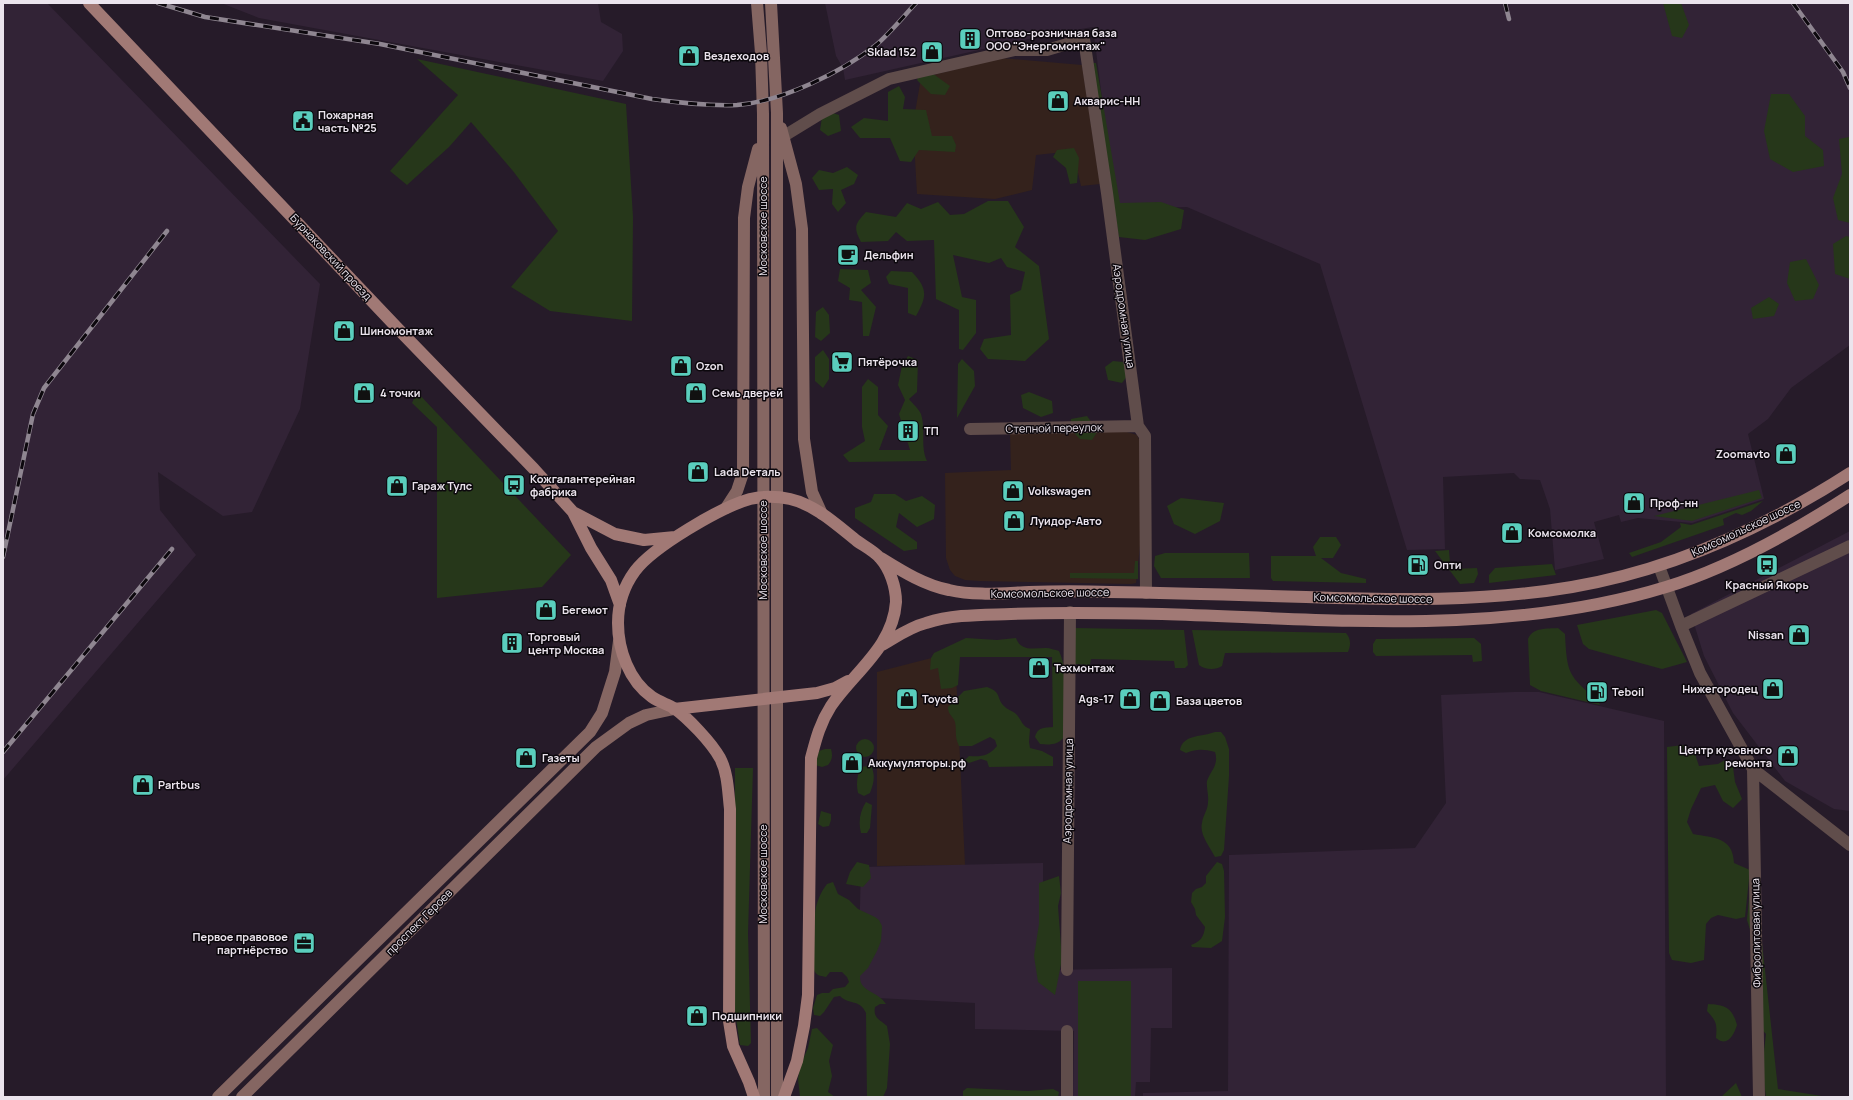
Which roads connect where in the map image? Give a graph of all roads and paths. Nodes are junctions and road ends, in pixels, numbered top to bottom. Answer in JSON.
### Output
{"nodes":[{"id":1,"x":89,"y":3,"type":"edge"},
{"id":2,"x":757,"y":3,"type":"edge"},
{"id":3,"x":771,"y":3,"type":"edge"},
{"id":4,"x":777,"y":113,"type":"junction"},
{"id":5,"x":763,"y":114,"type":"junction"},
{"id":6,"x":784,"y":136,"type":"junction"},
{"id":7,"x":1138,"y":426,"type":"junction"},
{"id":8,"x":970,"y":429,"type":"dead end"},
{"id":9,"x":1850,"y":473,"type":"edge"},
{"id":10,"x":1850,"y":495,"type":"edge"},
{"id":11,"x":726,"y":508,"type":"junction"},
{"id":12,"x":573,"y":512,"type":"junction"},
{"id":13,"x":822,"y":514,"type":"junction"},
{"id":14,"x":676,"y":537,"type":"junction"},
{"id":15,"x":1850,"y":546,"type":"edge"},
{"id":16,"x":880,"y":558,"type":"junction"},
{"id":17,"x":1660,"y":566,"type":"junction"},
{"id":18,"x":1667,"y":587,"type":"junction"},
{"id":19,"x":1146,"y":593,"type":"junction"},
{"id":20,"x":620,"y":605,"type":"junction"},
{"id":21,"x":1070,"y":612,"type":"junction"},
{"id":22,"x":1681,"y":626,"type":"junction"},
{"id":23,"x":619,"y":640,"type":"junction"},
{"id":24,"x":882,"y":645,"type":"junction"},
{"id":25,"x":853,"y":678,"type":"junction"},
{"id":26,"x":674,"y":708,"type":"junction"},
{"id":27,"x":1753,"y":769,"type":"junction"},
{"id":28,"x":1850,"y":845,"type":"edge"},
{"id":29,"x":1067,"y":970,"type":"dead end"},
{"id":30,"x":1067,"y":1031,"type":"dead end"},
{"id":31,"x":218,"y":1097,"type":"edge"},
{"id":32,"x":242,"y":1097,"type":"edge"},
{"id":33,"x":754,"y":1097,"type":"edge"},
{"id":34,"x":764,"y":1097,"type":"edge"},
{"id":35,"x":777,"y":1097,"type":"edge"},
{"id":36,"x":784,"y":1097,"type":"edge"},
{"id":37,"x":1067,"y":1097,"type":"edge"},
{"id":38,"x":1759,"y":1097,"type":"edge"}],
"edges":[{"from":1,"to":12,"type":"main road","name":"Бурнаковский проезд"},
{"from":2,"to":5,"type":"main road","name":"Московское шоссе"},
{"from":3,"to":4,"type":"main road","name":"Московское шоссе"},
{"from":4,"to":6,"type":"main road"},
{"from":4,"to":35,"type":"main road","name":"Московское шоссе"},
{"from":5,"to":11,"type":"main road"},
{"from":5,"to":34,"type":"main road","name":"Московское шоссе"},
{"from":6,"to":7,"type":"street","name":"Аэродромная улица"},
{"from":6,"to":13,"type":"main road"},
{"from":7,"to":8,"type":"street","name":"Степной переулок"},
{"from":7,"to":19,"type":"street","name":"Аэродромная улица"},
{"from":9,"to":17,"type":"main road","name":"Комсомольское шоссе"},
{"from":10,"to":18,"type":"main road","name":"Комсомольское шоссе"},
{"from":11,"to":13,"type":"main road","name":"Комсомольское шоссе"},
{"from":11,"to":14,"type":"main road","name":"Комсомольское шоссе"},
{"from":12,"to":14,"type":"main road"},
{"from":12,"to":20,"type":"main road"},
{"from":13,"to":16,"type":"main road","name":"Комсомольское шоссе"},
{"from":14,"to":20,"type":"main road","name":"Комсомольское шоссе"},
{"from":15,"to":22,"type":"street"},
{"from":16,"to":19,"type":"main road","name":"Комсомольское шоссе"},
{"from":16,"to":24,"type":"main road"},
{"from":17,"to":18,"type":"street"},
{"from":17,"to":19,"type":"main road","name":"Комсомольское шоссе"},
{"from":18,"to":21,"type":"main road","name":"Комсомольское шоссе"},
{"from":18,"to":22,"type":"street"},
{"from":20,"to":23,"type":"main road"},
{"from":21,"to":24,"type":"main road","name":"Комсомольское шоссе"},
{"from":21,"to":29,"type":"street","name":"Аэродромная улица"},
{"from":22,"to":27,"type":"street"},
{"from":23,"to":26,"type":"main road"},
{"from":23,"to":31,"type":"main road","name":"проспект Героев"},
{"from":24,"to":25,"type":"main road"},
{"from":25,"to":26,"type":"main road"},
{"from":25,"to":36,"type":"main road"},
{"from":26,"to":32,"type":"main road","name":"проспект Героев"},
{"from":26,"to":33,"type":"main road"},
{"from":27,"to":28,"type":"street"},
{"from":27,"to":38,"type":"street","name":"Фибролитовая улица"},
{"from":30,"to":37,"type":"street"}]}
